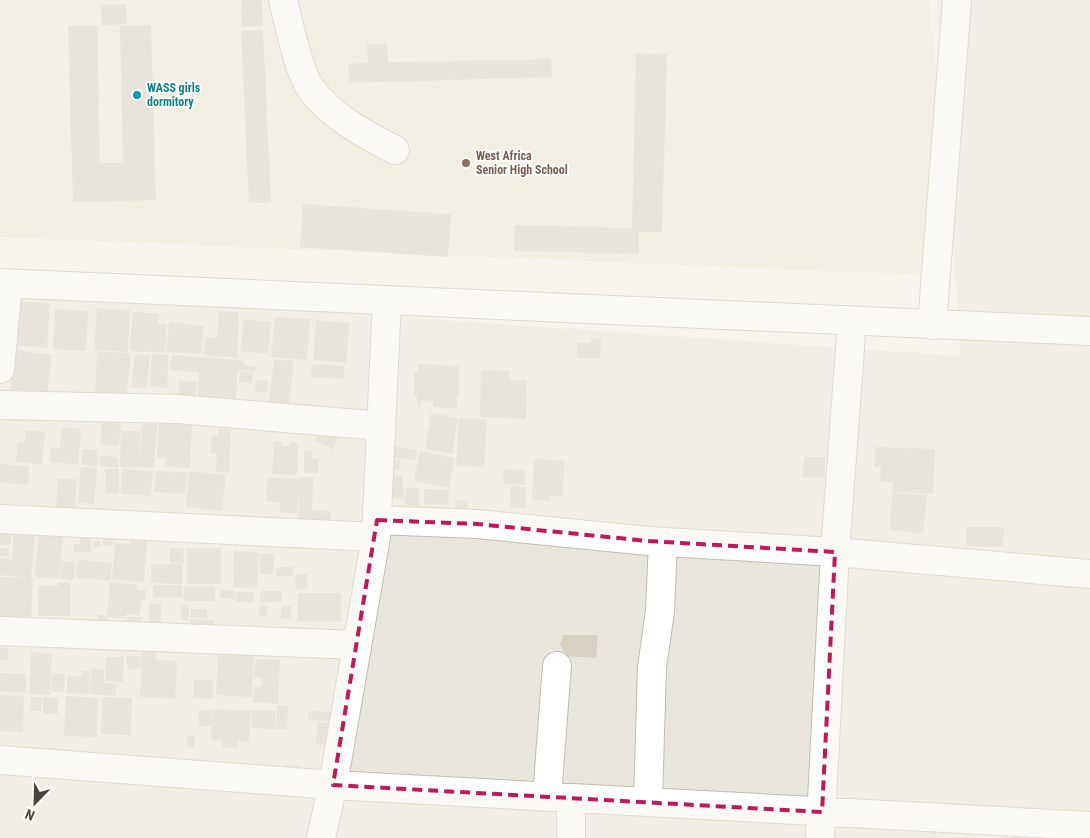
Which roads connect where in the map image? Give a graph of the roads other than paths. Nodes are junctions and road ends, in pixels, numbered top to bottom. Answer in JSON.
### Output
{"nodes":[{"id":1,"x":283,"y":0,"type":"edge"},
{"id":2,"x":957,"y":0,"type":"edge"},
{"id":3,"x":395,"y":150,"type":"dead end"},
{"id":4,"x":4,"y":283,"type":"edge"},
{"id":5,"x":387,"y":300,"type":"junction"},
{"id":6,"x":852,"y":321,"type":"junction"},
{"id":7,"x":932,"y":324,"type":"junction"},
{"id":8,"x":1090,"y":331,"type":"edge"},
{"id":9,"x":0,"y":369,"type":"edge"},
{"id":10,"x":0,"y":405,"type":"edge"},
{"id":11,"x":381,"y":426,"type":"junction"},
{"id":12,"x":0,"y":519,"type":"edge"},
{"id":13,"x":376,"y":528,"type":"junction"},
{"id":14,"x":663,"y":542,"type":"junction"},
{"id":15,"x":835,"y":552,"type":"junction"},
{"id":16,"x":1090,"y":574,"type":"edge"},
{"id":17,"x":0,"y":631,"type":"edge"},
{"id":18,"x":357,"y":646,"type":"junction"},
{"id":19,"x":557,"y":666,"type":"dead end"},
{"id":20,"x":0,"y":760,"type":"edge"},
{"id":21,"x":334,"y":785,"type":"junction"},
{"id":22,"x":559,"y":797,"type":"junction"},
{"id":23,"x":648,"y":802,"type":"junction"},
{"id":24,"x":821,"y":825,"type":"edge"},
{"id":25,"x":1090,"y":826,"type":"edge"},
{"id":26,"x":1053,"y":831,"type":"edge"},
{"id":27,"x":321,"y":838,"type":"edge"},
{"id":28,"x":571,"y":838,"type":"edge"}],
"edges":[{"from":1,"to":3,"type":"street"},
{"from":2,"to":7,"type":"street"},
{"from":4,"to":5,"type":"street"},
{"from":4,"to":9,"type":"street"},
{"from":5,"to":6,"type":"street"},
{"from":5,"to":11,"type":"street"},
{"from":6,"to":7,"type":"street"},
{"from":6,"to":15,"type":"street"},
{"from":7,"to":8,"type":"street"},
{"from":10,"to":11,"type":"street"},
{"from":11,"to":13,"type":"street"},
{"from":12,"to":13,"type":"street"},
{"from":13,"to":14,"type":"street"},
{"from":13,"to":18,"type":"street"},
{"from":14,"to":15,"type":"street"},
{"from":14,"to":23,"type":"street"},
{"from":15,"to":16,"type":"street"},
{"from":15,"to":24,"type":"street"},
{"from":17,"to":18,"type":"street"},
{"from":18,"to":21,"type":"street"},
{"from":19,"to":22,"type":"street"},
{"from":20,"to":21,"type":"street"},
{"from":21,"to":22,"type":"street"},
{"from":21,"to":27,"type":"street"},
{"from":22,"to":23,"type":"street"},
{"from":22,"to":28,"type":"street"},
{"from":23,"to":24,"type":"street"},
{"from":24,"to":26,"type":"street"},
{"from":25,"to":26,"type":"street"}]}
